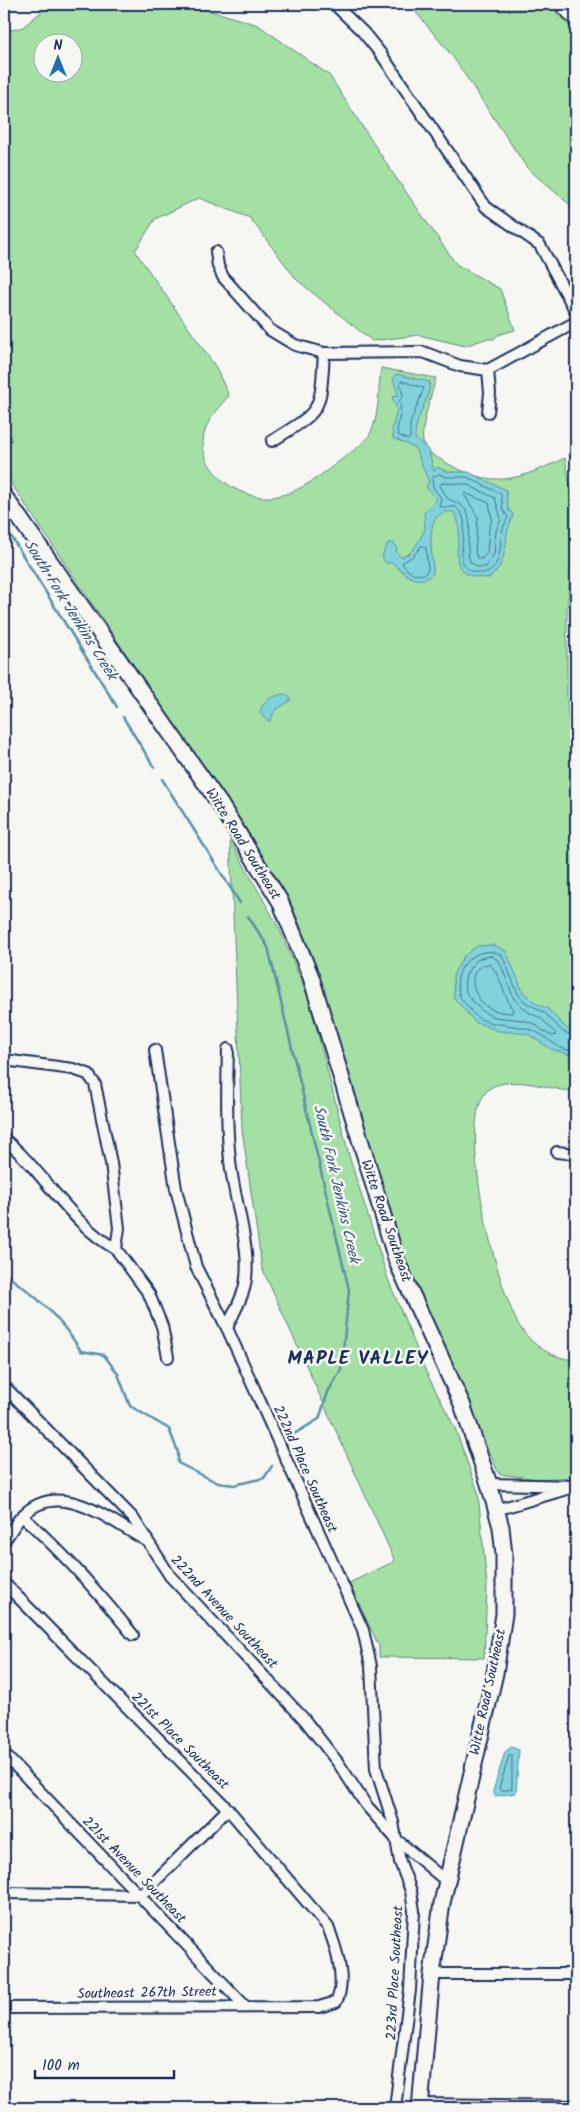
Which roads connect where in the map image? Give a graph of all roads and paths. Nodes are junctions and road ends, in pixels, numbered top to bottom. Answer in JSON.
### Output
{"nodes":[{"id":1,"x":334,"y":4,"type":"edge"},
{"id":2,"x":560,"y":4,"type":"edge"},
{"id":3,"x":576,"y":22,"type":"edge"},
{"id":4,"x":216,"y":252,"type":"dead end"},
{"id":5,"x":576,"y":312,"type":"edge"},
{"id":6,"x":576,"y":322,"type":"edge"},
{"id":7,"x":324,"y":353,"type":"junction"},
{"id":8,"x":488,"y":370,"type":"junction"},
{"id":9,"x":488,"y":412,"type":"dead end"},
{"id":10,"x":272,"y":441,"type":"dead end"},
{"id":11,"x":4,"y":496,"type":"edge"},
{"id":12,"x":228,"y":1049,"type":"dead end"},
{"id":13,"x":154,"y":1050,"type":"dead end"},
{"id":14,"x":4,"y":1060,"type":"edge"},
{"id":15,"x":4,"y":1139,"type":"edge"},
{"id":16,"x":557,"y":1152,"type":"dead end"},
{"id":17,"x":576,"y":1154,"type":"edge"},
{"id":18,"x":116,"y":1249,"type":"junction"},
{"id":19,"x":227,"y":1328,"type":"junction"},
{"id":20,"x":168,"y":1357,"type":"dead end"},
{"id":21,"x":4,"y":1386,"type":"edge"},
{"id":22,"x":489,"y":1484,"type":"junction"},
{"id":23,"x":576,"y":1486,"type":"edge"},
{"id":24,"x":496,"y":1510,"type":"junction"},
{"id":25,"x":22,"y":1516,"type":"junction"},
{"id":26,"x":4,"y":1540,"type":"edge"},
{"id":27,"x":148,"y":1542,"type":"junction"},
{"id":28,"x":4,"y":1583,"type":"edge"},
{"id":29,"x":133,"y":1635,"type":"dead end"},
{"id":30,"x":4,"y":1754,"type":"edge"},
{"id":31,"x":228,"y":1809,"type":"junction"},
{"id":32,"x":397,"y":1840,"type":"junction"},
{"id":33,"x":446,"y":1882,"type":"junction"},
{"id":34,"x":4,"y":1893,"type":"edge"},
{"id":35,"x":140,"y":1895,"type":"junction"},
{"id":36,"x":328,"y":1927,"type":"joint"},
{"id":37,"x":432,"y":1974,"type":"junction"},
{"id":38,"x":576,"y":1974,"type":"edge"},
{"id":39,"x":244,"y":2005,"type":"junction"},
{"id":40,"x":4,"y":2008,"type":"edge"},
{"id":41,"x":420,"y":2106,"type":"edge"},
{"id":42,"x":576,"y":2106,"type":"edge"},
{"id":43,"x":488,"y":2107,"type":"edge"},
{"id":44,"x":395,"y":2108,"type":"edge"}],
"edges":[{"from":1,"to":5,"type":"street"},
{"from":2,"to":3,"type":"street"},
{"from":4,"to":7,"type":"street"},
{"from":6,"to":8,"type":"street"},
{"from":7,"to":8,"type":"street"},
{"from":7,"to":10,"type":"street"},
{"from":8,"to":9,"type":"street"},
{"from":11,"to":22,"type":"street","name":"Witte Road Southeast"},
{"from":12,"to":19,"type":"street"},
{"from":13,"to":19,"type":"street","name":"222nd Place Southeast"},
{"from":14,"to":18,"type":"street"},
{"from":15,"to":18,"type":"street"},
{"from":16,"to":17,"type":"street"},
{"from":18,"to":20,"type":"street"},
{"from":19,"to":32,"type":"street","name":"222nd Place Southeast"},
{"from":21,"to":27,"type":"street","name":"222nd Avenue Southeast"},
{"from":22,"to":23,"type":"street"},
{"from":22,"to":24,"type":"street","name":"Witte Road Southeast"},
{"from":23,"to":24,"type":"street"},
{"from":24,"to":33,"type":"street","name":"Witte Road Southeast"},
{"from":25,"to":26,"type":"street"},
{"from":25,"to":27,"type":"street"},
{"from":25,"to":29,"type":"street"},
{"from":27,"to":32,"type":"street","name":"222nd Avenue Southeast"},
{"from":28,"to":31,"type":"street","name":"221st Place Southeast"},
{"from":30,"to":35,"type":"street","name":"221st Avenue Southeast"},
{"from":31,"to":35,"type":"street"},
{"from":31,"to":36,"type":"street","name":"221st Place Southeast"},
{"from":32,"to":33,"type":"street"},
{"from":32,"to":44,"type":"street","name":"223rd Place Southeast"},
{"from":33,"to":37,"type":"street","name":"Witte Road Southeast"},
{"from":34,"to":35,"type":"street"},
{"from":35,"to":39,"type":"street","name":"221st Avenue Southeast"},
{"from":36,"to":39,"type":"street","name":"Southeast 267th Street"},
{"from":37,"to":38,"type":"street"},
{"from":37,"to":41,"type":"street","name":"Witte Road Southeast"},
{"from":39,"to":40,"type":"street","name":"Southeast 267th Street"},
{"from":41,"to":43,"type":"street"},
{"from":42,"to":43,"type":"street"}]}
